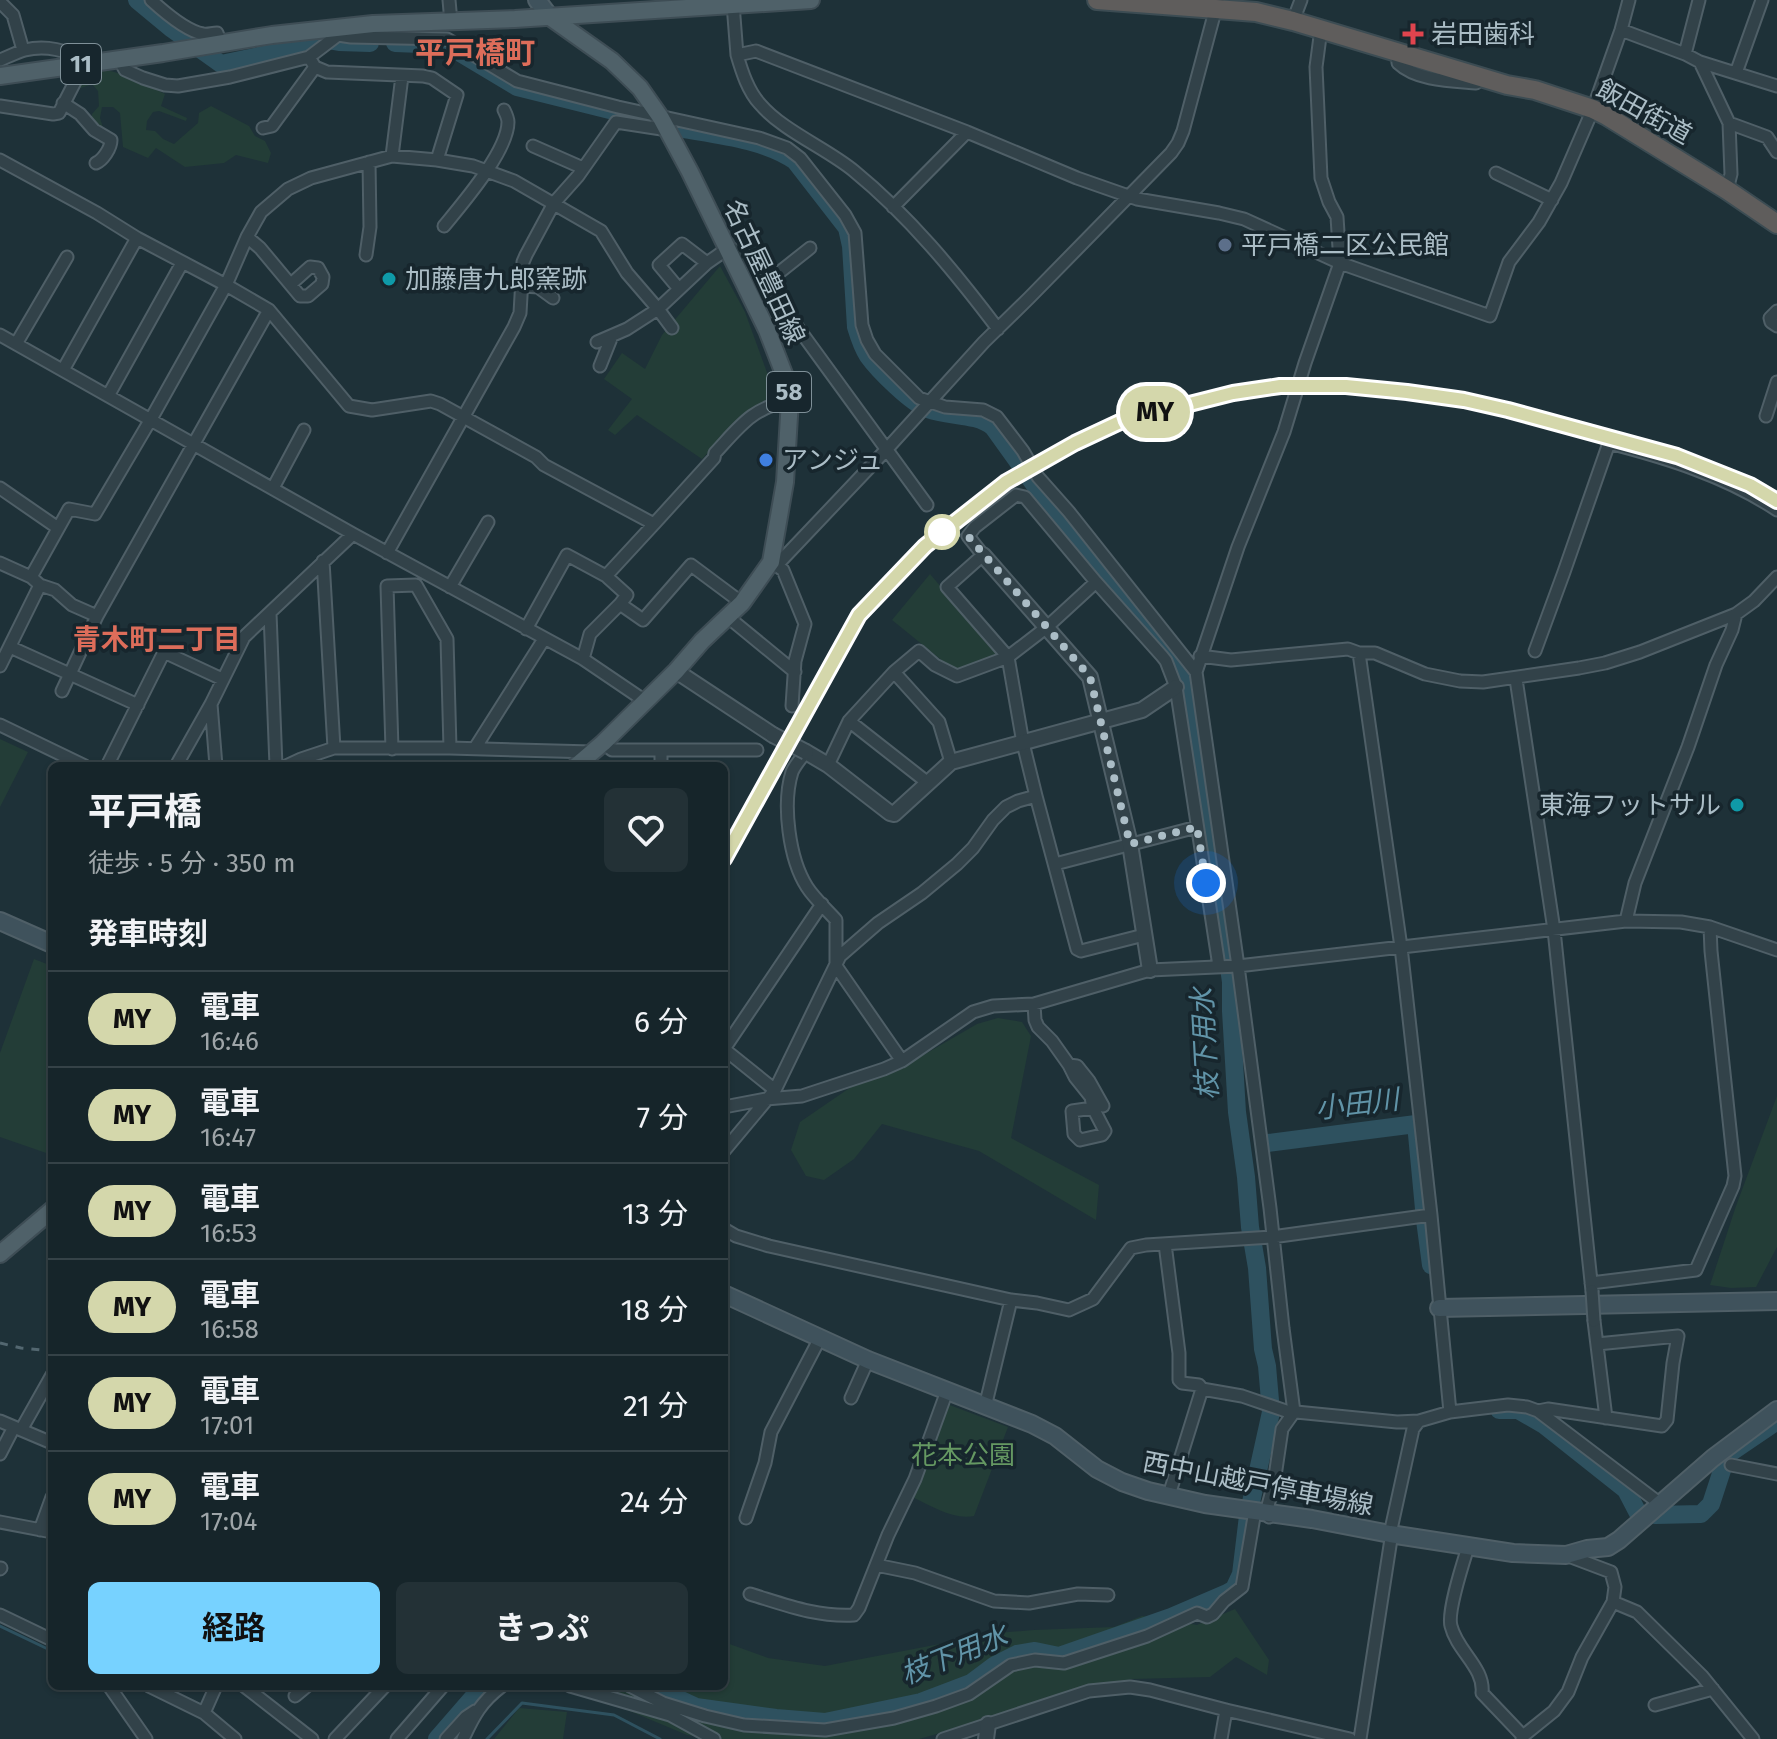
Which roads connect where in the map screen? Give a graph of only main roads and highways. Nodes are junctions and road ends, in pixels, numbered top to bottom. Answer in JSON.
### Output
{"nodes":[{"id":1,"x":537,"y":0,"type":"edge"},
{"id":2,"x":811,"y":0,"type":"edge"},
{"id":3,"x":1097,"y":0,"type":"edge"},
{"id":4,"x":1217,"y":4,"type":"edge"},
{"id":5,"x":550,"y":17,"type":"junction"},
{"id":6,"x":0,"y":76,"type":"edge"},
{"id":7,"x":1777,"y":224,"type":"edge"},
{"id":8,"x":581,"y":762,"type":"edge"},
{"id":9,"x":0,"y":921,"type":"edge"},
{"id":10,"x":48,"y":942,"type":"edge"},
{"id":11,"x":48,"y":1213,"type":"edge"},
{"id":12,"x":2,"y":1248,"type":"edge"},
{"id":13,"x":728,"y":1296,"type":"edge"},
{"id":14,"x":1777,"y":1301,"type":"edge"},
{"id":15,"x":1439,"y":1308,"type":"road end"},
{"id":16,"x":1777,"y":1410,"type":"edge"}],
"edges":[{"from":1,"to":5,"type":"main road"},
{"from":2,"to":5,"type":"main road","number":"11"},
{"from":3,"to":4,"type":"highway","name":"飯田街道"},
{"from":4,"to":7,"type":"highway","name":"飯田街道"},
{"from":5,"to":6,"type":"main road","number":"11"},
{"from":5,"to":8,"type":"main road","name":"名古屋豊田線","number":"58"},
{"from":9,"to":10,"type":"main road"},
{"from":11,"to":12,"type":"main road"},
{"from":13,"to":16,"type":"main road","name":"西中山越戸停車場線"},
{"from":14,"to":15,"type":"main road"}]}
